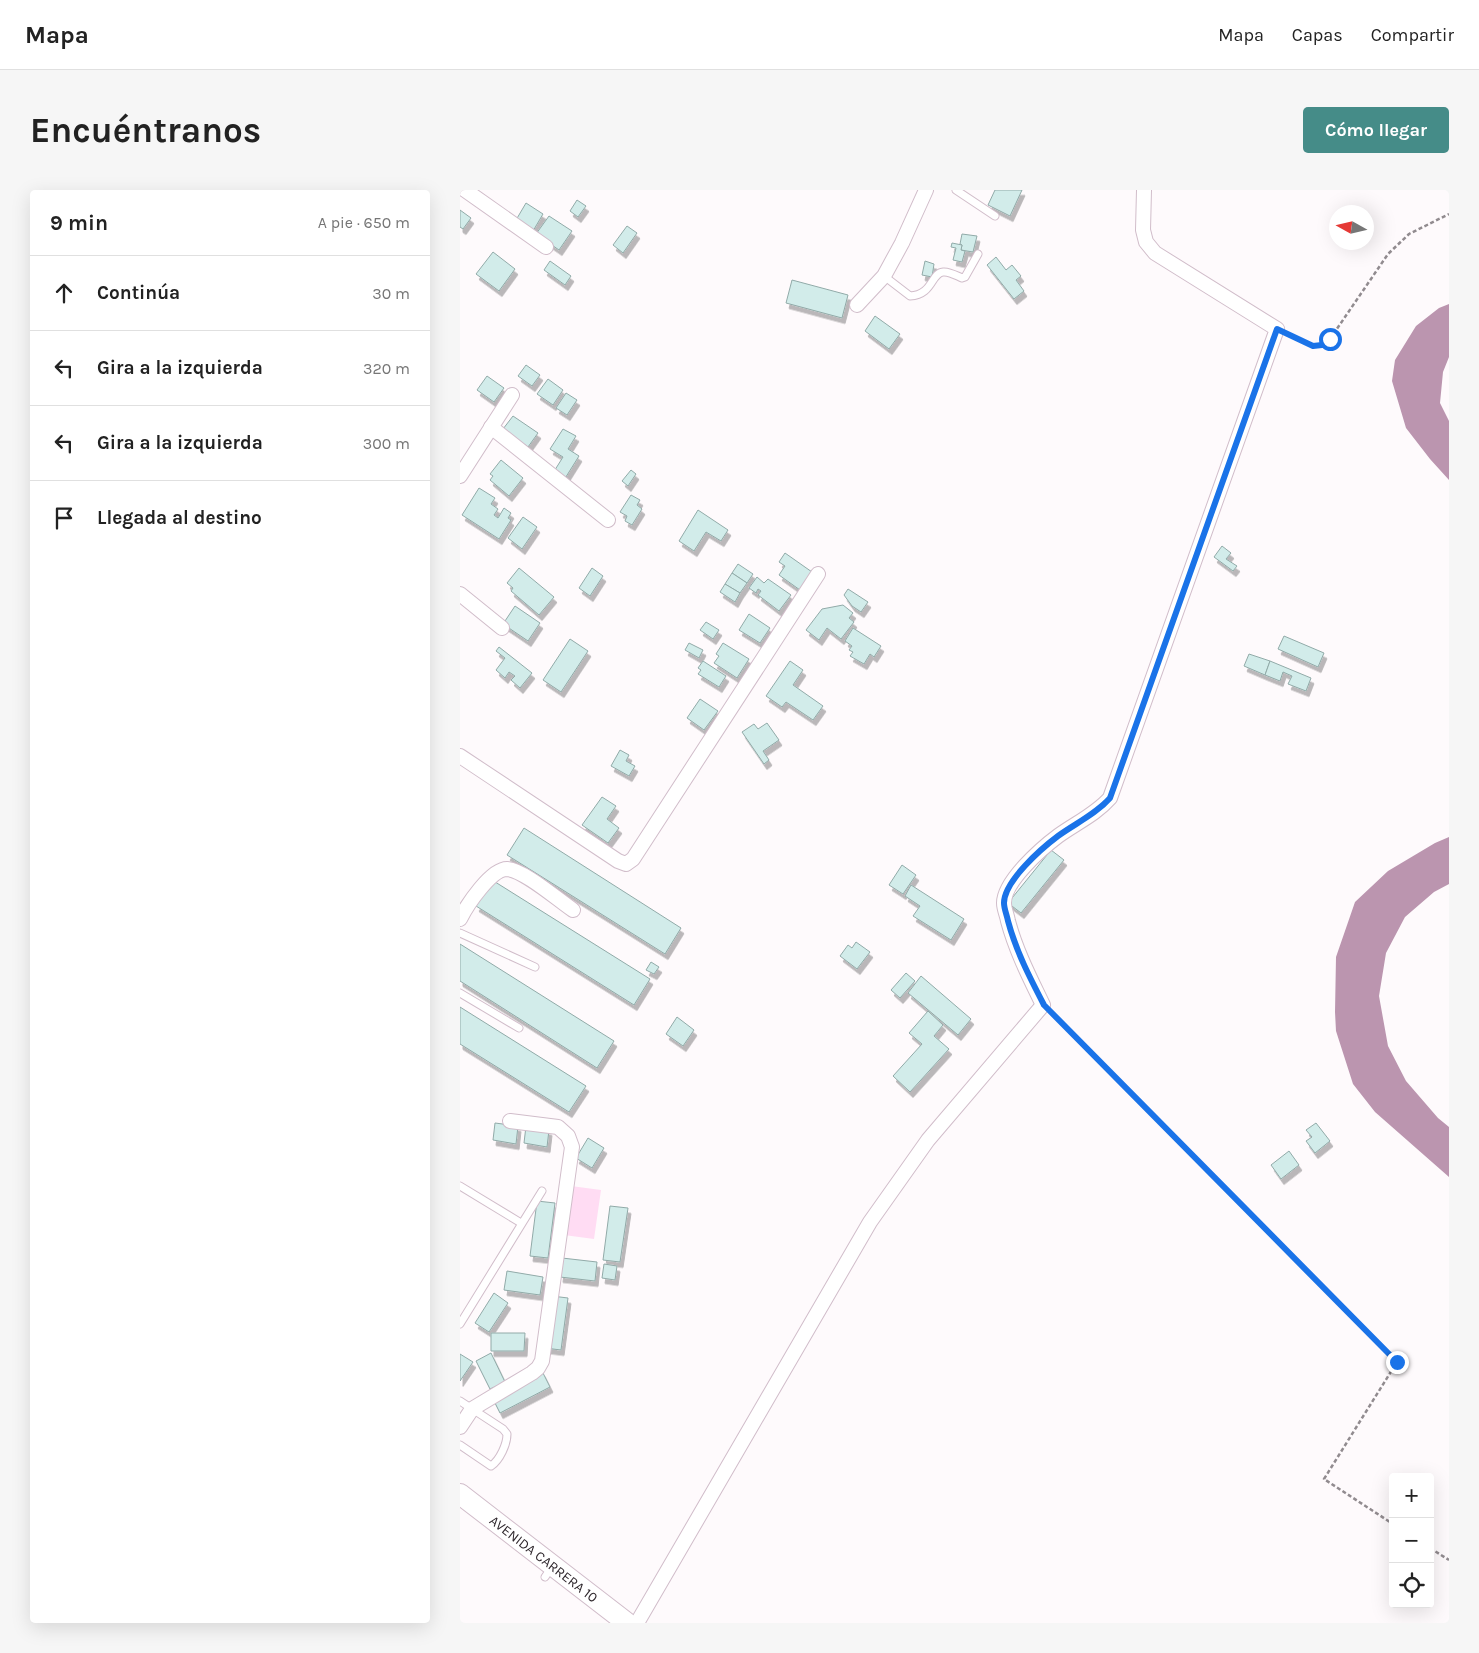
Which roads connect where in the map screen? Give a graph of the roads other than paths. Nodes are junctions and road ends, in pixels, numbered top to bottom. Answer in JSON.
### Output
{"nodes":[{"id":1,"x":465,"y":190,"type":"edge"},
{"id":2,"x":926,"y":190,"type":"edge"},
{"id":3,"x":956,"y":190,"type":"edge"},
{"id":4,"x":1144,"y":190,"type":"edge"},
{"id":5,"x":995,"y":216,"type":"dead end"},
{"id":6,"x":546,"y":247,"type":"dead end"},
{"id":7,"x":978,"y":254,"type":"dead end"},
{"id":8,"x":884,"y":276,"type":"junction"},
{"id":9,"x":856,"y":305,"type":"dead end"},
{"id":10,"x":512,"y":395,"type":"dead end"},
{"id":11,"x":490,"y":427,"type":"junction"},
{"id":12,"x":460,"y":476,"type":"edge"},
{"id":13,"x":608,"y":520,"type":"dead end"},
{"id":14,"x":818,"y":574,"type":"dead end"},
{"id":15,"x":460,"y":594,"type":"edge"},
{"id":16,"x":502,"y":628,"type":"dead end"},
{"id":17,"x":460,"y":756,"type":"edge"},
{"id":18,"x":572,"y":910,"type":"dead end"},
{"id":19,"x":460,"y":918,"type":"edge"},
{"id":20,"x":460,"y":933,"type":"edge"},
{"id":21,"x":535,"y":967,"type":"dead end"},
{"id":22,"x":460,"y":992,"type":"edge"},
{"id":23,"x":519,"y":1028,"type":"dead end"},
{"id":24,"x":510,"y":1121,"type":"dead end"},
{"id":25,"x":460,"y":1186,"type":"edge"},
{"id":26,"x":542,"y":1191,"type":"dead end"},
{"id":27,"x":521,"y":1223,"type":"junction"},
{"id":28,"x":460,"y":1324,"type":"edge"},
{"id":29,"x":460,"y":1401,"type":"edge"},
{"id":30,"x":472,"y":1409,"type":"junction"},
{"id":31,"x":460,"y":1427,"type":"edge"},
{"id":32,"x":460,"y":1446,"type":"edge"},
{"id":33,"x":460,"y":1494,"type":"edge"},
{"id":34,"x":627,"y":1623,"type":"edge"},
{"id":35,"x":637,"y":1623,"type":"edge"}],
"edges":[{"from":1,"to":6,"type":"street"},
{"from":2,"to":8,"type":"street"},
{"from":3,"to":5,"type":"lane"},
{"from":4,"to":35,"type":"street"},
{"from":7,"to":8,"type":"lane"},
{"from":8,"to":9,"type":"street"},
{"from":10,"to":11,"type":"street"},
{"from":11,"to":12,"type":"street"},
{"from":11,"to":13,"type":"street"},
{"from":14,"to":17,"type":"street"},
{"from":15,"to":16,"type":"street"},
{"from":18,"to":19,"type":"street"},
{"from":20,"to":21,"type":"lane"},
{"from":22,"to":23,"type":"lane"},
{"from":24,"to":30,"type":"street"},
{"from":25,"to":27,"type":"lane"},
{"from":26,"to":27,"type":"lane"},
{"from":27,"to":28,"type":"lane"},
{"from":29,"to":30,"type":"lane"},
{"from":30,"to":31,"type":"street"},
{"from":30,"to":32,"type":"lane"},
{"from":33,"to":34,"type":"street","name":"AVENIDA CARRERA 10"}]}
